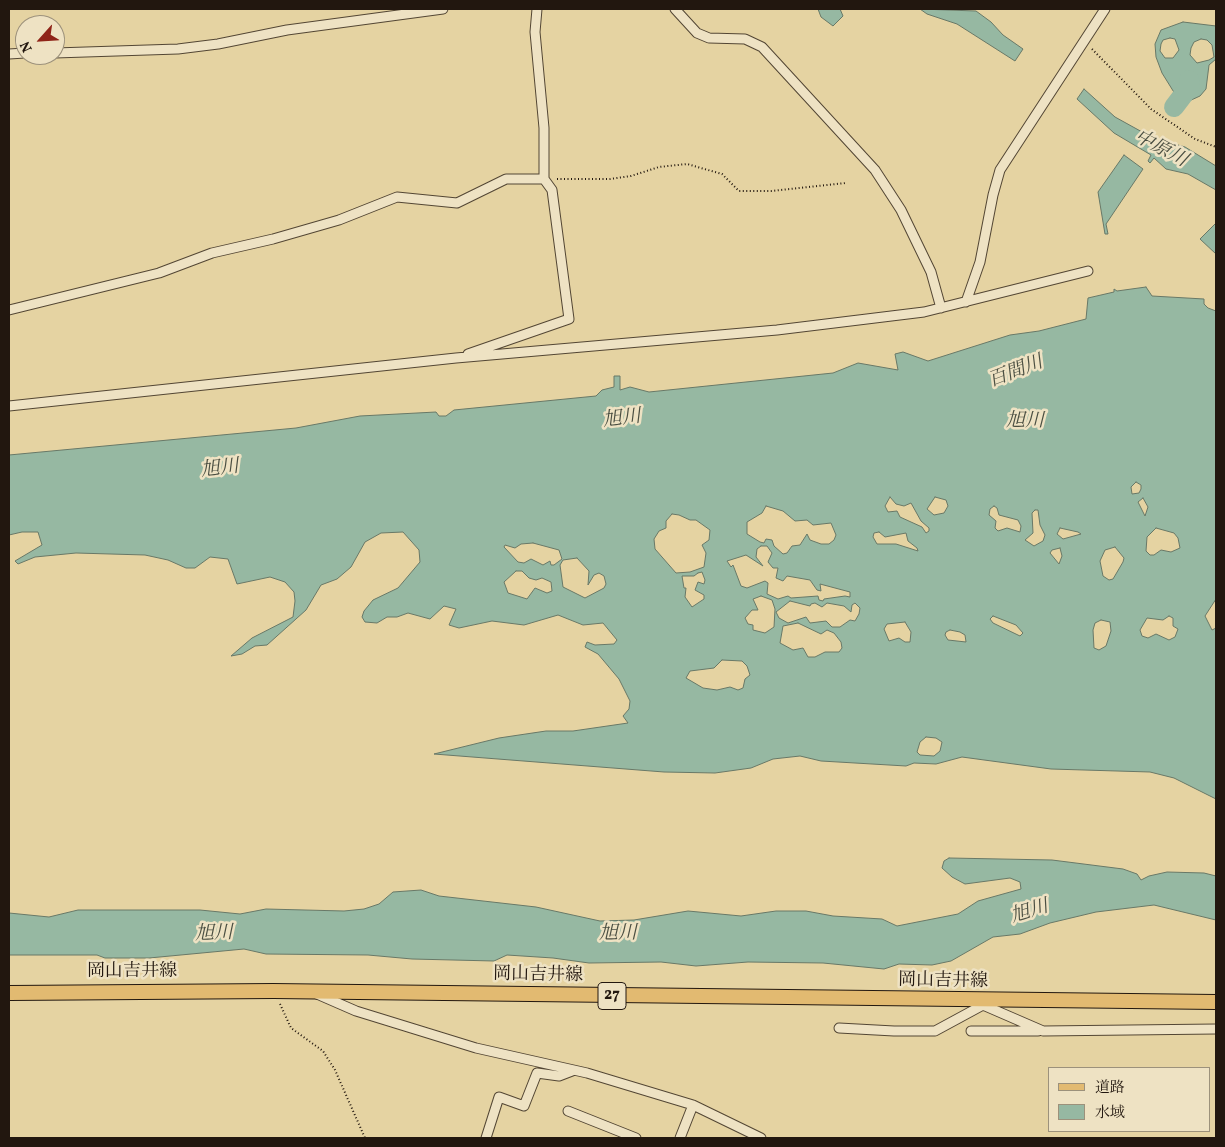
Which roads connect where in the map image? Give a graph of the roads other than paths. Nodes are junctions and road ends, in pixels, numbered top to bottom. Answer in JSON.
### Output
{"nodes":[{"id":1,"x":443,"y":9,"type":"edge"},
{"id":2,"x":536,"y":9,"type":"edge"},
{"id":3,"x":675,"y":9,"type":"edge"},
{"id":4,"x":1105,"y":9,"type":"edge"},
{"id":5,"x":65,"y":52,"type":"edge"},
{"id":6,"x":544,"y":179,"type":"junction"},
{"id":7,"x":1088,"y":271,"type":"dead end"},
{"id":8,"x":966,"y":302,"type":"junction"},
{"id":9,"x":941,"y":308,"type":"junction"},
{"id":10,"x":9,"y":310,"type":"edge"},
{"id":11,"x":456,"y":358,"type":"junction"},
{"id":12,"x":9,"y":406,"type":"edge"},
{"id":13,"x":312,"y":992,"type":"junction"},
{"id":14,"x":9,"y":993,"type":"edge"},
{"id":15,"x":1216,"y":1002,"type":"edge"},
{"id":16,"x":982,"y":1003,"type":"junction"},
{"id":17,"x":838,"y":1028,"type":"dead end"},
{"id":18,"x":1216,"y":1029,"type":"edge"},
{"id":19,"x":971,"y":1030,"type":"dead end"},
{"id":20,"x":1043,"y":1032,"type":"junction"},
{"id":21,"x":572,"y":1071,"type":"junction"},
{"id":22,"x":693,"y":1105,"type":"junction"},
{"id":23,"x":568,"y":1111,"type":"dead end"},
{"id":24,"x":486,"y":1138,"type":"edge"},
{"id":25,"x":636,"y":1138,"type":"edge"},
{"id":26,"x":680,"y":1138,"type":"edge"},
{"id":27,"x":761,"y":1138,"type":"edge"}],
"edges":[{"from":1,"to":5,"type":"street"},
{"from":2,"to":6,"type":"street"},
{"from":3,"to":9,"type":"street"},
{"from":4,"to":8,"type":"street"},
{"from":6,"to":10,"type":"street"},
{"from":6,"to":11,"type":"street"},
{"from":7,"to":8,"type":"street"},
{"from":8,"to":9,"type":"street"},
{"from":9,"to":11,"type":"street"},
{"from":11,"to":12,"type":"street"},
{"from":13,"to":14,"type":"main road","name":"岡山吉井線","number":"27"},
{"from":13,"to":16,"type":"main road","name":"岡山吉井線","number":"27"},
{"from":13,"to":21,"type":"street"},
{"from":15,"to":16,"type":"main road","name":"岡山吉井線","number":"27"},
{"from":16,"to":17,"type":"street"},
{"from":16,"to":20,"type":"street"},
{"from":18,"to":20,"type":"street"},
{"from":19,"to":20,"type":"street"},
{"from":21,"to":22,"type":"street"},
{"from":21,"to":24,"type":"street"},
{"from":22,"to":26,"type":"street"},
{"from":22,"to":27,"type":"street"},
{"from":23,"to":25,"type":"street"}]}
